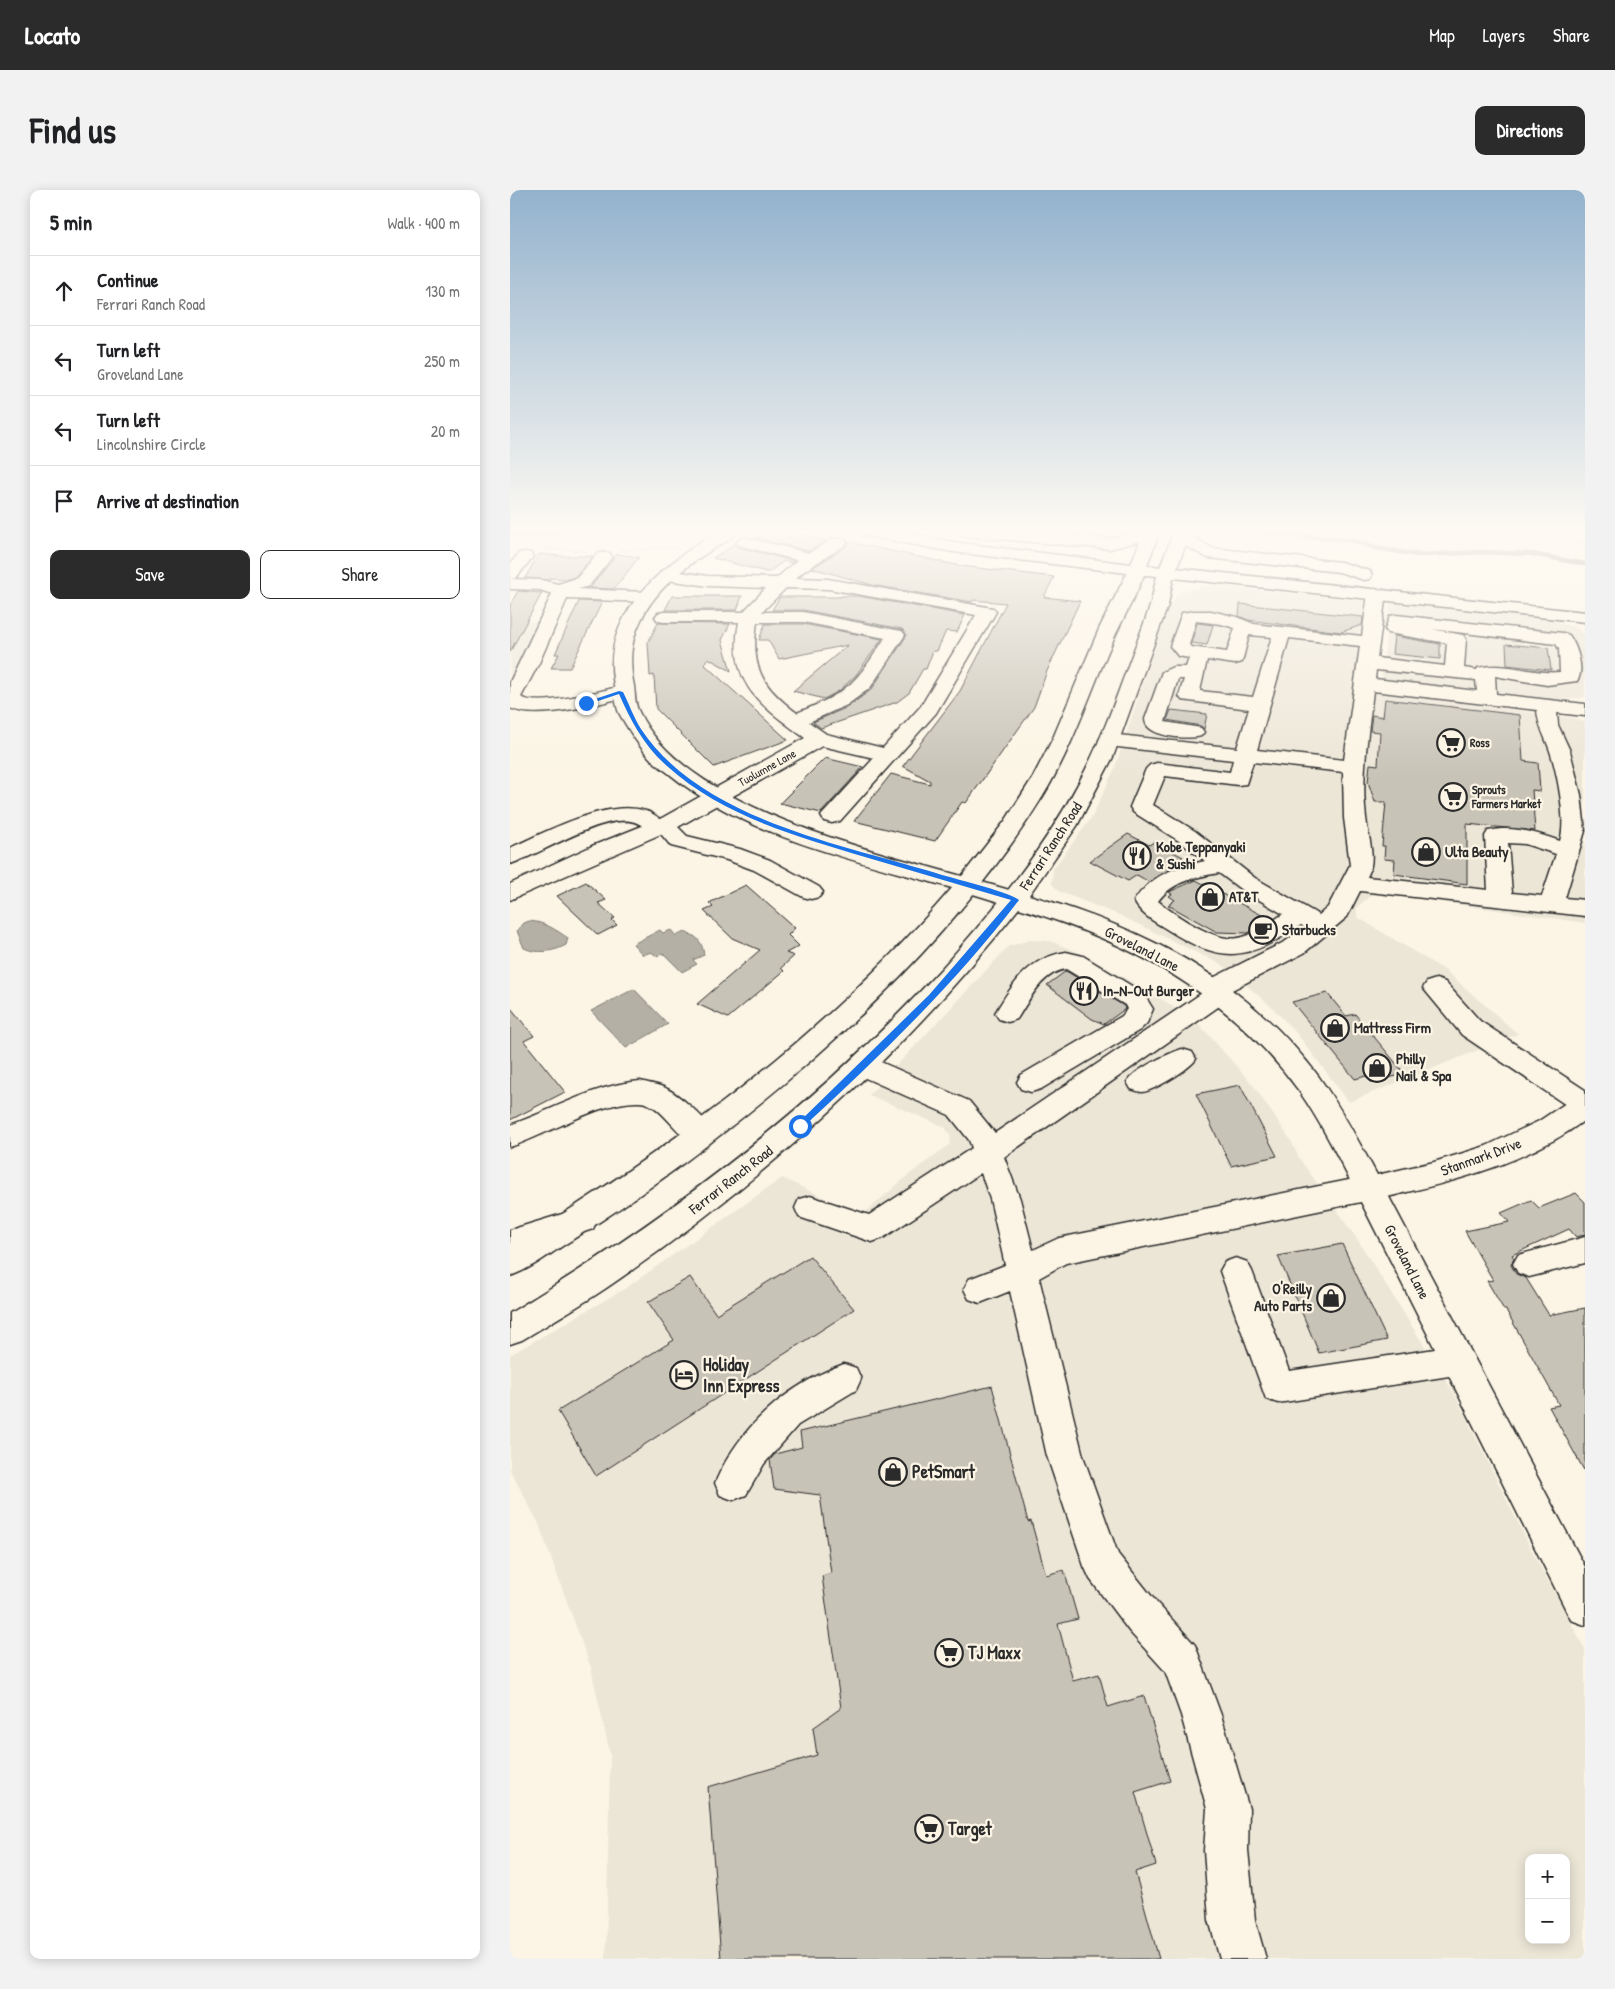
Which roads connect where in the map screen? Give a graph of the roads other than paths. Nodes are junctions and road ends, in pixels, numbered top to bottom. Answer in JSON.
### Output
{"nodes":[{"id":1,"x":551,"y":614,"type":"edge"},
{"id":2,"x":637,"y":614,"type":"edge"},
{"id":3,"x":752,"y":614,"type":"edge"},
{"id":4,"x":986,"y":614,"type":"edge"},
{"id":5,"x":1101,"y":614,"type":"edge"},
{"id":6,"x":1115,"y":614,"type":"edge"},
{"id":7,"x":1156,"y":614,"type":"edge"},
{"id":8,"x":1375,"y":614,"type":"edge"},
{"id":9,"x":1568,"y":614,"type":"edge"},
{"id":10,"x":750,"y":616,"type":"junction"},
{"id":11,"x":1585,"y":616,"type":"edge"},
{"id":12,"x":664,"y":617,"type":"dead end"},
{"id":13,"x":1251,"y":630,"type":"junction"},
{"id":14,"x":1282,"y":632,"type":"junction"},
{"id":15,"x":1105,"y":635,"type":"junction"},
{"id":16,"x":1370,"y":642,"type":"junction"},
{"id":17,"x":1235,"y":658,"type":"junction"},
{"id":18,"x":1198,"y":663,"type":"junction"},
{"id":19,"x":1271,"y":663,"type":"junction"},
{"id":20,"x":1368,"y":664,"type":"junction"},
{"id":21,"x":1485,"y":665,"type":"junction"},
{"id":22,"x":1454,"y":672,"type":"junction"},
{"id":23,"x":1365,"y":684,"type":"junction"},
{"id":24,"x":621,"y":692,"type":"junction"},
{"id":25,"x":1549,"y":696,"type":"junction"},
{"id":26,"x":510,"y":698,"type":"edge"},
{"id":27,"x":1259,"y":704,"type":"junction"},
{"id":28,"x":1585,"y":710,"type":"edge"},
{"id":29,"x":795,"y":721,"type":"junction"},
{"id":30,"x":819,"y":739,"type":"junction"},
{"id":31,"x":1109,"y":740,"type":"junction"},
{"id":32,"x":1246,"y":746,"type":"junction"},
{"id":33,"x":888,"y":755,"type":"junction"},
{"id":34,"x":1353,"y":766,"type":"junction"},
{"id":35,"x":715,"y":797,"type":"junction"},
{"id":36,"x":832,"y":816,"type":"dead end"},
{"id":37,"x":661,"y":826,"type":"junction"},
{"id":38,"x":1568,"y":851,"type":"junction"},
{"id":39,"x":510,"y":857,"type":"edge"},
{"id":40,"x":1224,"y":865,"type":"junction"},
{"id":41,"x":1353,"y":883,"type":"junction"},
{"id":42,"x":968,"y":885,"type":"junction"},
{"id":43,"x":811,"y":892,"type":"dead end"},
{"id":44,"x":510,"y":893,"type":"edge"},
{"id":45,"x":1501,"y":899,"type":"junction"},
{"id":46,"x":1015,"y":900,"type":"junction"},
{"id":47,"x":1551,"y":904,"type":"junction"},
{"id":48,"x":1585,"y":908,"type":"edge"},
{"id":49,"x":1311,"y":920,"type":"junction"},
{"id":50,"x":1436,"y":988,"type":"dead end"},
{"id":51,"x":1216,"y":992,"type":"junction"},
{"id":52,"x":1008,"y":1014,"type":"dead end"},
{"id":53,"x":1182,"y":1060,"type":"dead end"},
{"id":54,"x":864,"y":1066,"type":"junction"},
{"id":55,"x":1031,"y":1082,"type":"dead end"},
{"id":56,"x":1141,"y":1082,"type":"dead end"},
{"id":57,"x":1584,"y":1107,"type":"edge"},
{"id":58,"x":701,"y":1134,"type":"junction"},
{"id":59,"x":510,"y":1136,"type":"edge"},
{"id":60,"x":988,"y":1153,"type":"junction"},
{"id":61,"x":1369,"y":1188,"type":"junction"},
{"id":62,"x":810,"y":1208,"type":"dead end"},
{"id":63,"x":582,"y":1220,"type":"junction"},
{"id":64,"x":510,"y":1243,"type":"edge"},
{"id":65,"x":1585,"y":1250,"type":"edge"},
{"id":66,"x":510,"y":1263,"type":"edge"},
{"id":67,"x":1529,"y":1264,"type":"dead end"},
{"id":68,"x":1236,"y":1271,"type":"dead end"},
{"id":69,"x":1022,"y":1272,"type":"junction"},
{"id":70,"x":980,"y":1289,"type":"dead end"},
{"id":71,"x":510,"y":1330,"type":"edge"},
{"id":72,"x":1458,"y":1360,"type":"junction"},
{"id":73,"x":844,"y":1379,"type":"dead end"},
{"id":74,"x":733,"y":1483,"type":"dead end"},
{"id":75,"x":1585,"y":1606,"type":"edge"},
{"id":76,"x":1243,"y":1959,"type":"edge"}],
"edges":[{"from":1,"to":26,"type":"main road"},
{"from":2,"to":24,"type":"main road","name":"Groveland Lane"},
{"from":3,"to":10,"type":"main road"},
{"from":4,"to":33,"type":"main road"},
{"from":5,"to":15,"type":"main road"},
{"from":6,"to":15,"type":"main road"},
{"from":7,"to":31,"type":"main road","name":"Ferrari Ranch Road"},
{"from":8,"to":16,"type":"main road"},
{"from":9,"to":11,"type":"main road"},
{"from":10,"to":12,"type":"main road"},
{"from":10,"to":29,"type":"main road"},
{"from":10,"to":29,"type":"main road"},
{"from":13,"to":14,"type":"main road"},
{"from":13,"to":17,"type":"main road"},
{"from":13,"to":18,"type":"main road"},
{"from":14,"to":16,"type":"main road"},
{"from":14,"to":19,"type":"main road"},
{"from":15,"to":42,"type":"main road"},
{"from":16,"to":20,"type":"main road"},
{"from":17,"to":18,"type":"main road"},
{"from":17,"to":19,"type":"main road"},
{"from":18,"to":27,"type":"main road"},
{"from":18,"to":32,"type":"main road"},
{"from":19,"to":27,"type":"main road"},
{"from":20,"to":22,"type":"main road"},
{"from":20,"to":23,"type":"main road"},
{"from":21,"to":22,"type":"main road"},
{"from":21,"to":22,"type":"main road"},
{"from":21,"to":23,"type":"main road"},
{"from":21,"to":25,"type":"main road"},
{"from":23,"to":34,"type":"main road"},
{"from":24,"to":26,"type":"main road"},
{"from":24,"to":35,"type":"main road","name":"Groveland Lane"},
{"from":25,"to":28,"type":"main road"},
{"from":25,"to":38,"type":"main road"},
{"from":27,"to":32,"type":"main road"},
{"from":29,"to":30,"type":"main road"},
{"from":30,"to":33,"type":"main road"},
{"from":30,"to":35,"type":"main road","name":"Tuolumne Lane"},
{"from":31,"to":32,"type":"main road"},
{"from":31,"to":46,"type":"main road","name":"Ferrari Ranch Road"},
{"from":32,"to":34,"type":"main road"},
{"from":32,"to":40,"type":"main road"},
{"from":33,"to":36,"type":"main road"},
{"from":34,"to":41,"type":"main road"},
{"from":35,"to":37,"type":"main road","name":"Tuolumne Lane"},
{"from":35,"to":42,"type":"main road","name":"Groveland Lane"},
{"from":37,"to":39,"type":"main road"},
{"from":37,"to":43,"type":"main road"},
{"from":37,"to":44,"type":"main road","name":"Tuolumne Lane"},
{"from":38,"to":45,"type":"main road"},
{"from":38,"to":47,"type":"main road"},
{"from":40,"to":49,"type":"main road"},
{"from":40,"to":49,"type":"main road"},
{"from":41,"to":45,"type":"main road"},
{"from":41,"to":49,"type":"main road"},
{"from":42,"to":46,"type":"main road","name":"Groveland Lane"},
{"from":42,"to":58,"type":"main road"},
{"from":45,"to":47,"type":"main road"},
{"from":46,"to":51,"type":"main road","name":"Groveland Lane"},
{"from":46,"to":54,"type":"main road","name":"Ferrari Ranch Road"},
{"from":47,"to":48,"type":"main road"},
{"from":49,"to":51,"type":"main road"},
{"from":50,"to":57,"type":"main road"},
{"from":51,"to":60,"type":"main road"},
{"from":51,"to":61,"type":"main road","name":"Groveland Lane"},
{"from":52,"to":55,"type":"main road"},
{"from":53,"to":56,"type":"main road"},
{"from":54,"to":60,"type":"main road"},
{"from":54,"to":71,"type":"main road","name":"Ferrari Ranch Road"},
{"from":57,"to":61,"type":"main road","name":"Stanmark Drive"},
{"from":58,"to":59,"type":"main road"},
{"from":58,"to":63,"type":"main road"},
{"from":60,"to":62,"type":"main road"},
{"from":60,"to":69,"type":"main road"},
{"from":61,"to":69,"type":"main road","name":"Stanmark Drive"},
{"from":61,"to":72,"type":"main road","name":"Groveland Lane"},
{"from":63,"to":64,"type":"main road"},
{"from":63,"to":66,"type":"main road"},
{"from":65,"to":67,"type":"main road"},
{"from":68,"to":72,"type":"main road"},
{"from":69,"to":70,"type":"main road","name":"Stanmark Drive"},
{"from":69,"to":76,"type":"main road"},
{"from":72,"to":75,"type":"main road","name":"Groveland Lane"},
{"from":73,"to":74,"type":"main road"}]}
